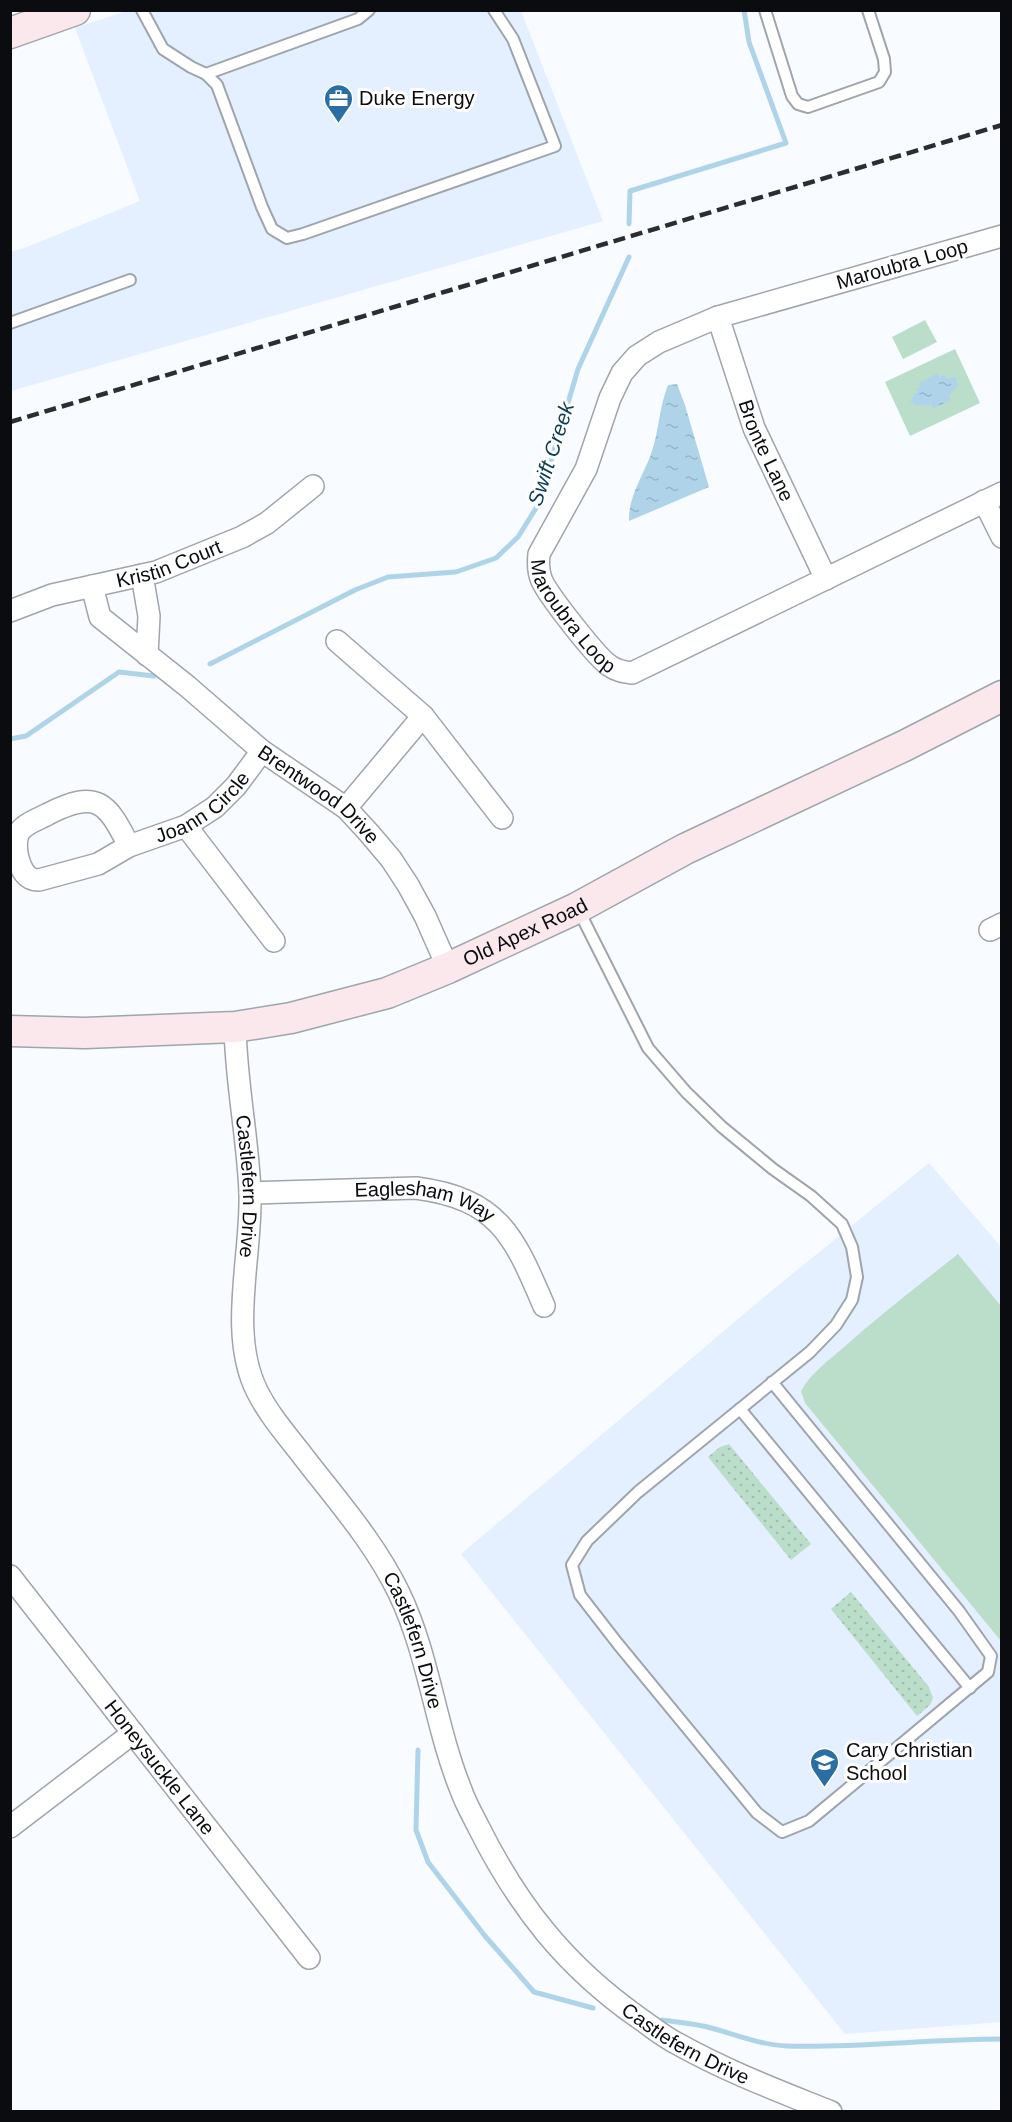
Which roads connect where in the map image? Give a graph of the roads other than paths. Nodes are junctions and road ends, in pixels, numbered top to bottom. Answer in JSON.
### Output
{"nodes":[{"id":1,"x":75,"y":10,"type":"edge"},
{"id":2,"x":142,"y":10,"type":"edge"},
{"id":3,"x":369,"y":10,"type":"edge"},
{"id":4,"x":494,"y":10,"type":"edge"},
{"id":5,"x":765,"y":10,"type":"edge"},
{"id":6,"x":868,"y":10,"type":"edge"},
{"id":7,"x":10,"y":33,"type":"edge"},
{"id":8,"x":206,"y":74,"type":"junction"},
{"id":9,"x":1002,"y":236,"type":"edge"},
{"id":10,"x":130,"y":279,"type":"dead end"},
{"id":11,"x":718,"y":317,"type":"junction"},
{"id":12,"x":10,"y":323,"type":"edge"},
{"id":13,"x":314,"y":486,"type":"dead end"},
{"id":14,"x":993,"y":497,"type":"edge"},
{"id":15,"x":1002,"y":537,"type":"edge"},
{"id":16,"x":142,"y":575,"type":"junction"},
{"id":17,"x":826,"y":579,"type":"junction"},
{"id":18,"x":92,"y":586,"type":"junction"},
{"id":19,"x":10,"y":611,"type":"edge"},
{"id":20,"x":337,"y":641,"type":"dead end"},
{"id":21,"x":147,"y":655,"type":"junction"},
{"id":22,"x":1002,"y":696,"type":"edge"},
{"id":23,"x":423,"y":716,"type":"junction"},
{"id":24,"x":262,"y":752,"type":"junction"},
{"id":25,"x":346,"y":808,"type":"junction"},
{"id":26,"x":502,"y":818,"type":"dead end"},
{"id":27,"x":186,"y":826,"type":"junction"},
{"id":28,"x":129,"y":846,"type":"junction"},
{"id":29,"x":577,"y":908,"type":"junction"},
{"id":30,"x":274,"y":941,"type":"dead end"},
{"id":31,"x":448,"y":968,"type":"junction"},
{"id":32,"x":235,"y":1027,"type":"junction"},
{"id":33,"x":10,"y":1031,"type":"edge"},
{"id":34,"x":250,"y":1193,"type":"junction"},
{"id":35,"x":544,"y":1306,"type":"dead end"},
{"id":36,"x":772,"y":1382,"type":"junction"},
{"id":37,"x":740,"y":1409,"type":"junction"},
{"id":38,"x":10,"y":1576,"type":"edge"},
{"id":39,"x":970,"y":1688,"type":"junction"},
{"id":40,"x":133,"y":1733,"type":"junction"},
{"id":41,"x":10,"y":1827,"type":"edge"},
{"id":42,"x":309,"y":1958,"type":"dead end"},
{"id":43,"x":831,"y":2112,"type":"edge"}],
"edges":[{"from":1,"to":7,"type":"main road"},
{"from":2,"to":8,"type":"lane"},
{"from":3,"to":8,"type":"lane"},
{"from":4,"to":8,"type":"lane"},
{"from":5,"to":6,"type":"lane"},
{"from":9,"to":11,"type":"street","name":"Maroubra Loop"},
{"from":10,"to":12,"type":"lane"},
{"from":11,"to":17,"type":"street","name":"Bronte Lane"},
{"from":11,"to":17,"type":"street","name":"Maroubra Loop"},
{"from":13,"to":16,"type":"street","name":"Kristin Court"},
{"from":14,"to":15,"type":"street"},
{"from":14,"to":17,"type":"street","name":"Maroubra Loop"},
{"from":16,"to":18,"type":"street","name":"Kristin Court"},
{"from":16,"to":21,"type":"street"},
{"from":18,"to":19,"type":"street","name":"Kristin Court"},
{"from":18,"to":21,"type":"street","name":"Brentwood Drive"},
{"from":20,"to":23,"type":"street"},
{"from":21,"to":24,"type":"street","name":"Brentwood Drive"},
{"from":22,"to":29,"type":"main road","name":"Old Apex Road"},
{"from":23,"to":25,"type":"street"},
{"from":23,"to":26,"type":"street"},
{"from":24,"to":25,"type":"street","name":"Brentwood Drive"},
{"from":24,"to":27,"type":"street","name":"Joann Circle"},
{"from":25,"to":31,"type":"street","name":"Brentwood Drive"},
{"from":27,"to":28,"type":"street","name":"Joann Circle"},
{"from":27,"to":30,"type":"street"},
{"from":28,"to":28,"type":"street","name":"Joann Circle"},
{"from":29,"to":31,"type":"main road","name":"Old Apex Road"},
{"from":29,"to":36,"type":"lane"},
{"from":31,"to":32,"type":"main road","name":"Old Apex Road"},
{"from":32,"to":33,"type":"main road","name":"Old Apex Road"},
{"from":32,"to":34,"type":"street","name":"Castlefern Drive"},
{"from":34,"to":35,"type":"street","name":"Eaglesham Way"},
{"from":34,"to":43,"type":"street","name":"Castlefern Drive"},
{"from":36,"to":37,"type":"lane"},
{"from":36,"to":39,"type":"lane"},
{"from":37,"to":39,"type":"lane"},
{"from":37,"to":39,"type":"lane"},
{"from":38,"to":40,"type":"street","name":"Honeysuckle Lane"},
{"from":40,"to":41,"type":"street"},
{"from":40,"to":42,"type":"street","name":"Honeysuckle Lane"}]}
